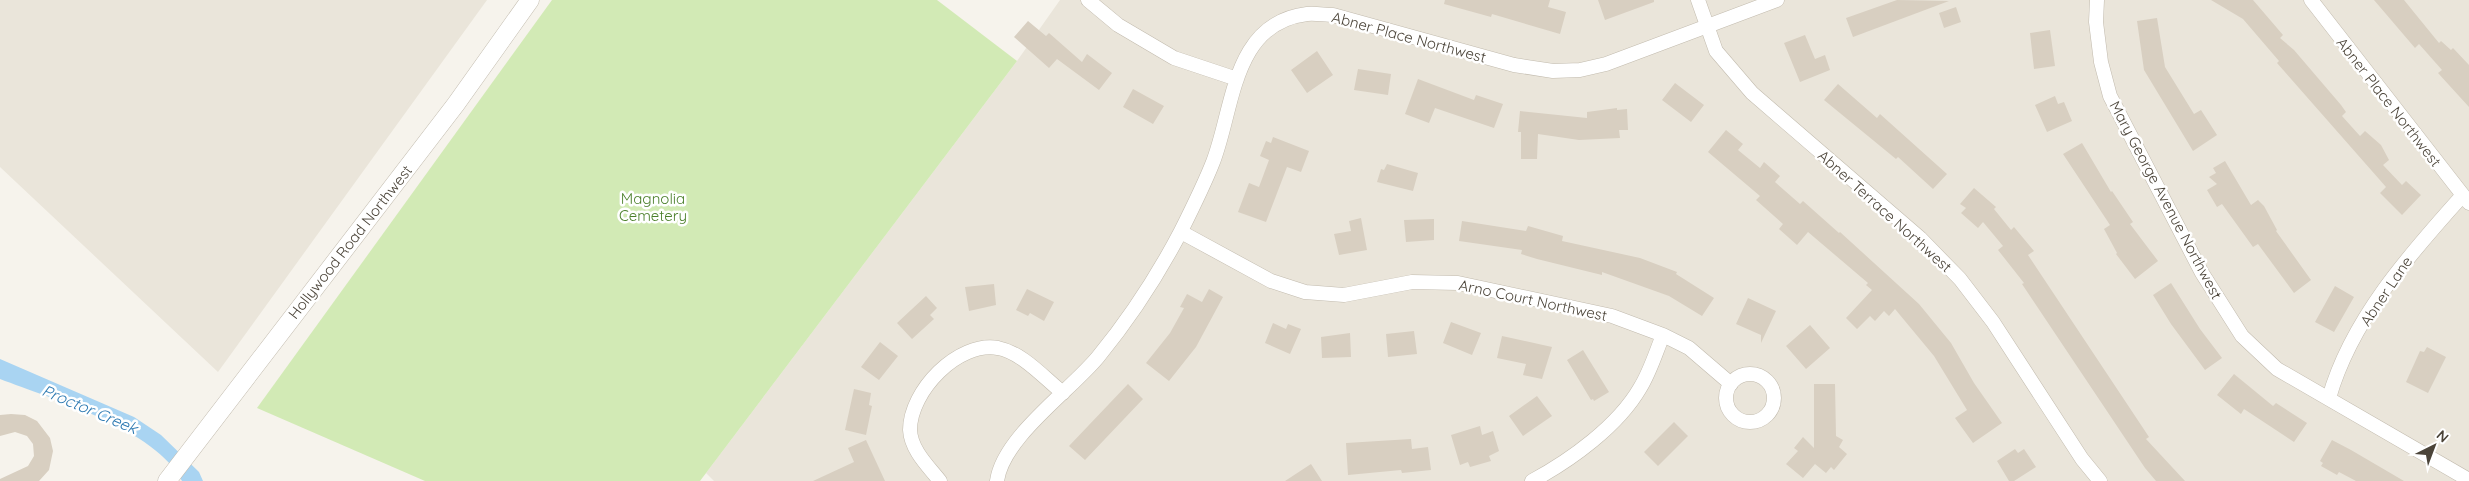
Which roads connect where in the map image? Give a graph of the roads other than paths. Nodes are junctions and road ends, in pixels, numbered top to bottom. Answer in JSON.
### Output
{"nodes":[{"id":1,"x":530,"y":0,"type":"edge"},
{"id":2,"x":1088,"y":0,"type":"edge"},
{"id":3,"x":1698,"y":0,"type":"edge"},
{"id":4,"x":1776,"y":0,"type":"edge"},
{"id":5,"x":2097,"y":0,"type":"edge"},
{"id":6,"x":2311,"y":0,"type":"edge"},
{"id":7,"x":1708,"y":26,"type":"junction"},
{"id":8,"x":1237,"y":79,"type":"junction"},
{"id":9,"x":2466,"y":200,"type":"edge"},
{"id":10,"x":1181,"y":232,"type":"junction"},
{"id":11,"x":1663,"y":335,"type":"junction"},
{"id":12,"x":1731,"y":384,"type":"dead end"},
{"id":13,"x":1063,"y":393,"type":"junction"},
{"id":14,"x":2329,"y":398,"type":"junction"},
{"id":15,"x":2469,"y":480,"type":"edge"},
{"id":16,"x":167,"y":481,"type":"edge"},
{"id":17,"x":940,"y":481,"type":"edge"},
{"id":18,"x":997,"y":481,"type":"edge"},
{"id":19,"x":1532,"y":481,"type":"edge"},
{"id":20,"x":2100,"y":481,"type":"edge"}],
"edges":[{"from":1,"to":16,"type":"street","name":"Hollywood Road Northwest"},
{"from":2,"to":8,"type":"street"},
{"from":3,"to":7,"type":"street","name":"Abner Terrace Northwest"},
{"from":4,"to":7,"type":"street","name":"Abner Place Northwest"},
{"from":5,"to":14,"type":"street","name":"Mary George Avenue Northwest"},
{"from":6,"to":9,"type":"street","name":"Abner Place Northwest"},
{"from":7,"to":8,"type":"street","name":"Abner Place Northwest"},
{"from":7,"to":20,"type":"street","name":"Abner Terrace Northwest"},
{"from":8,"to":10,"type":"street","name":"Abner Place Northwest"},
{"from":9,"to":14,"type":"street","name":"Abner Lane"},
{"from":10,"to":11,"type":"street","name":"Arno Court Northwest"},
{"from":10,"to":13,"type":"street","name":"Abner Place Northwest"},
{"from":11,"to":12,"type":"street","name":"Arno Court Northwest"},
{"from":11,"to":19,"type":"street"},
{"from":13,"to":17,"type":"street"},
{"from":13,"to":18,"type":"street","name":"Abner Place Northwest"},
{"from":14,"to":15,"type":"street","name":"Mary George Avenue Northwest"}]}
